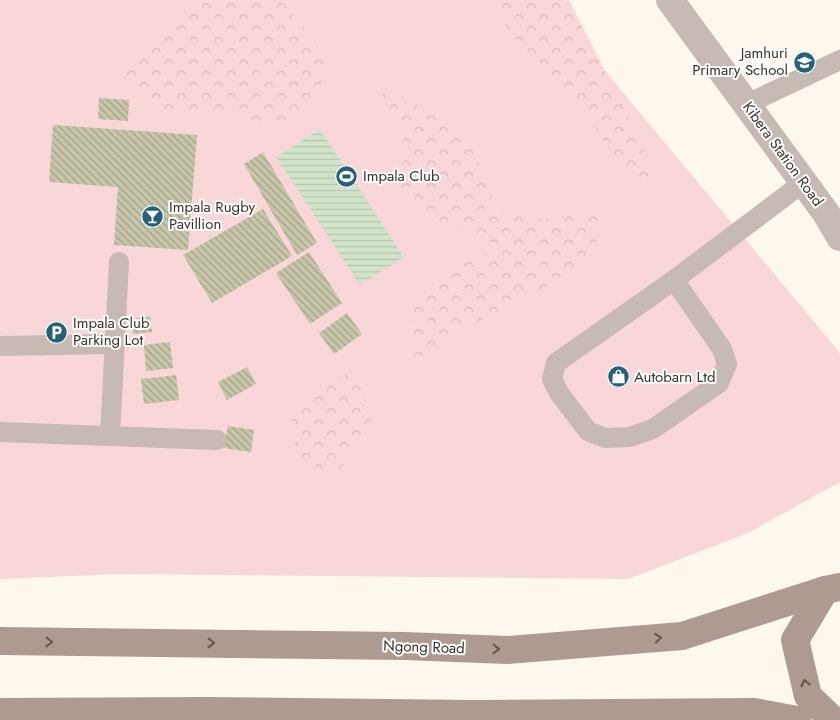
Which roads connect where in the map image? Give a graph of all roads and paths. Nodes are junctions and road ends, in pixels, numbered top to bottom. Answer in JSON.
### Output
{"nodes":[{"id":1,"x":670,"y":0,"type":"edge"},
{"id":2,"x":840,"y":60,"type":"edge"},
{"id":3,"x":747,"y":104,"type":"junction"},
{"id":4,"x":804,"y":182,"type":"junction"},
{"id":5,"x":840,"y":237,"type":"edge"},
{"id":6,"x":120,"y":262,"type":"dead end"},
{"id":7,"x":674,"y":280,"type":"junction"},
{"id":8,"x":115,"y":344,"type":"junction"},
{"id":9,"x":0,"y":346,"type":"edge"},
{"id":10,"x":0,"y":432,"type":"edge"},
{"id":11,"x":110,"y":436,"type":"junction"},
{"id":12,"x":217,"y":440,"type":"dead end"},
{"id":13,"x":832,"y":588,"type":"edge"},
{"id":14,"x":0,"y":641,"type":"edge"},
{"id":15,"x":0,"y":712,"type":"edge"},
{"id":16,"x":207,"y":716,"type":"edge"},
{"id":17,"x":412,"y":717,"type":"edge"},
{"id":18,"x":473,"y":717,"type":"edge"},
{"id":19,"x":797,"y":720,"type":"edge"},
{"id":20,"x":833,"y":720,"type":"edge"}],
"edges":[{"from":1,"to":3,"type":"street","name":"Kibera Station Road"},
{"from":2,"to":3,"type":"lane"},
{"from":3,"to":4,"type":"street","name":"Kibera Station Road"},
{"from":4,"to":5,"type":"street","name":"Kibera Station Road"},
{"from":4,"to":7,"type":"lane"},
{"from":6,"to":8,"type":"lane"},
{"from":7,"to":7,"type":"lane"},
{"from":8,"to":9,"type":"lane"},
{"from":8,"to":11,"type":"lane"},
{"from":10,"to":11,"type":"lane"},
{"from":11,"to":12,"type":"lane"},
{"from":14,"to":13,"type":"main road","name":"Ngong Road","one_way":true},
{"from":20,"to":13,"type":"main road","one_way":true},
{"from":15,"to":16,"type":"main road"},
{"from":16,"to":17,"type":"main road"},
{"from":17,"to":18,"type":"main road"},
{"from":18,"to":19,"type":"main road"}]}
